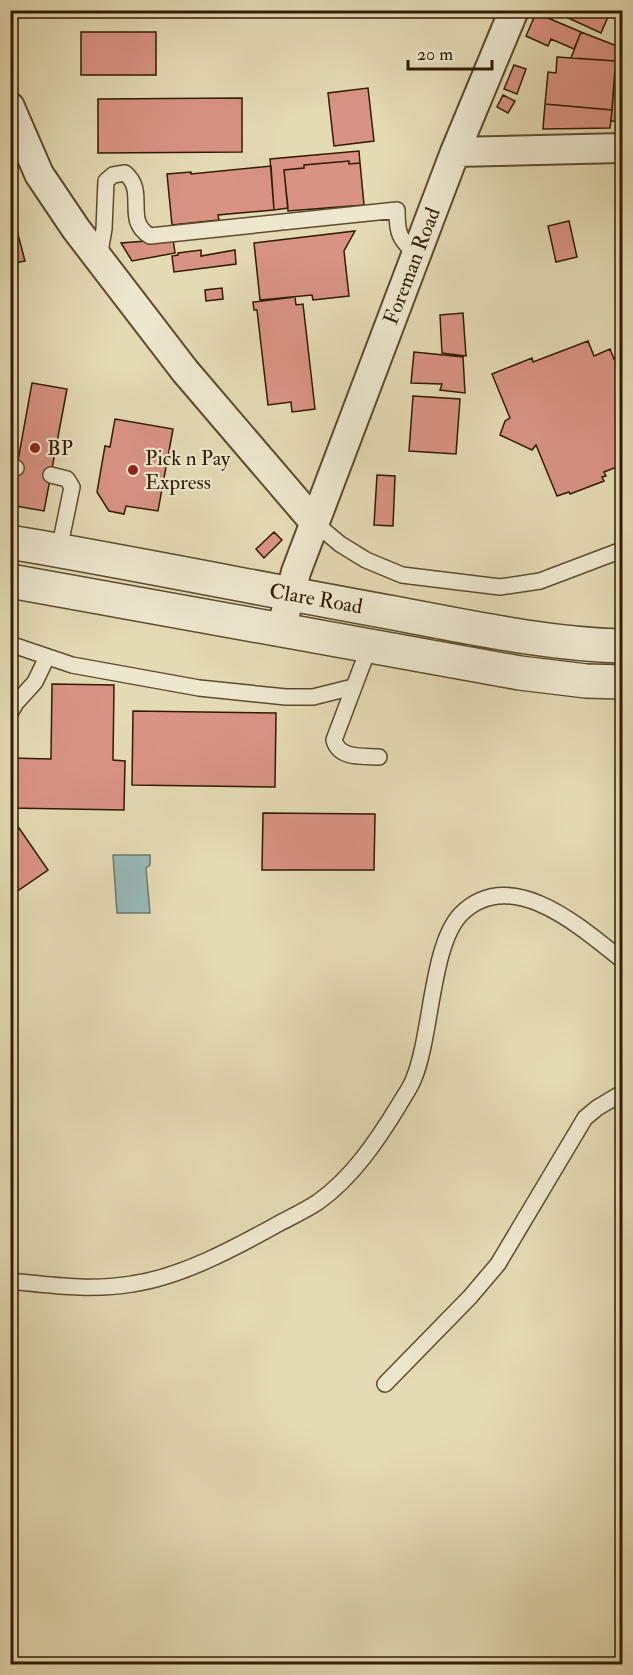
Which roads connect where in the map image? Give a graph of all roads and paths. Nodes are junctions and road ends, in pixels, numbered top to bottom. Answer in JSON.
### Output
{"nodes":[{"id":1,"x":514,"y":10,"type":"edge"},
{"id":2,"x":10,"y":107,"type":"edge"},
{"id":3,"x":622,"y":148,"type":"edge"},
{"id":4,"x":455,"y":152,"type":"junction"},
{"id":5,"x":416,"y":255,"type":"junction"},
{"id":6,"x":99,"y":258,"type":"junction"},
{"id":7,"x":51,"y":475,"type":"dead end"},
{"id":8,"x":315,"y":524,"type":"junction"},
{"id":9,"x":10,"y":542,"type":"edge"},
{"id":10,"x":59,"y":550,"type":"junction"},
{"id":11,"x":622,"y":550,"type":"edge"},
{"id":12,"x":10,"y":581,"type":"edge"},
{"id":13,"x":290,"y":594,"type":"junction"},
{"id":14,"x":280,"y":630,"type":"junction"},
{"id":15,"x":10,"y":644,"type":"edge"},
{"id":16,"x":622,"y":645,"type":"edge"},
{"id":17,"x":369,"y":647,"type":"junction"},
{"id":18,"x":47,"y":657,"type":"junction"},
{"id":19,"x":622,"y":682,"type":"edge"},
{"id":20,"x":353,"y":687,"type":"junction"},
{"id":21,"x":10,"y":712,"type":"edge"},
{"id":22,"x":379,"y":758,"type":"dead end"},
{"id":23,"x":622,"y":960,"type":"edge"},
{"id":24,"x":622,"y":1093,"type":"edge"},
{"id":25,"x":10,"y":1281,"type":"edge"},
{"id":26,"x":385,"y":1384,"type":"dead end"}],
"edges":[{"from":1,"to":4,"type":"street","name":"Foreman Road"},
{"from":2,"to":6,"type":"street"},
{"from":3,"to":4,"type":"street"},
{"from":4,"to":5,"type":"street","name":"Foreman Road"},
{"from":5,"to":6,"type":"lane"},
{"from":5,"to":8,"type":"street","name":"Foreman Road"},
{"from":6,"to":8,"type":"street"},
{"from":7,"to":10,"type":"lane"},
{"from":8,"to":11,"type":"lane"},
{"from":8,"to":13,"type":"street","name":"Foreman Road"},
{"from":9,"to":10,"type":"street","name":"Clare Road"},
{"from":10,"to":13,"type":"street","name":"Clare Road"},
{"from":12,"to":14,"type":"street","name":"Clare Road"},
{"from":13,"to":14,"type":"street","name":"Foreman Road"},
{"from":13,"to":16,"type":"street","name":"Clare Road"},
{"from":14,"to":17,"type":"street","name":"Clare Road"},
{"from":15,"to":18,"type":"lane"},
{"from":17,"to":19,"type":"street","name":"Clare Road"},
{"from":17,"to":20,"type":"lane"},
{"from":18,"to":20,"type":"lane"},
{"from":18,"to":21,"type":"lane"},
{"from":20,"to":22,"type":"lane"},
{"from":23,"to":25,"type":"lane"},
{"from":24,"to":26,"type":"lane"}]}
